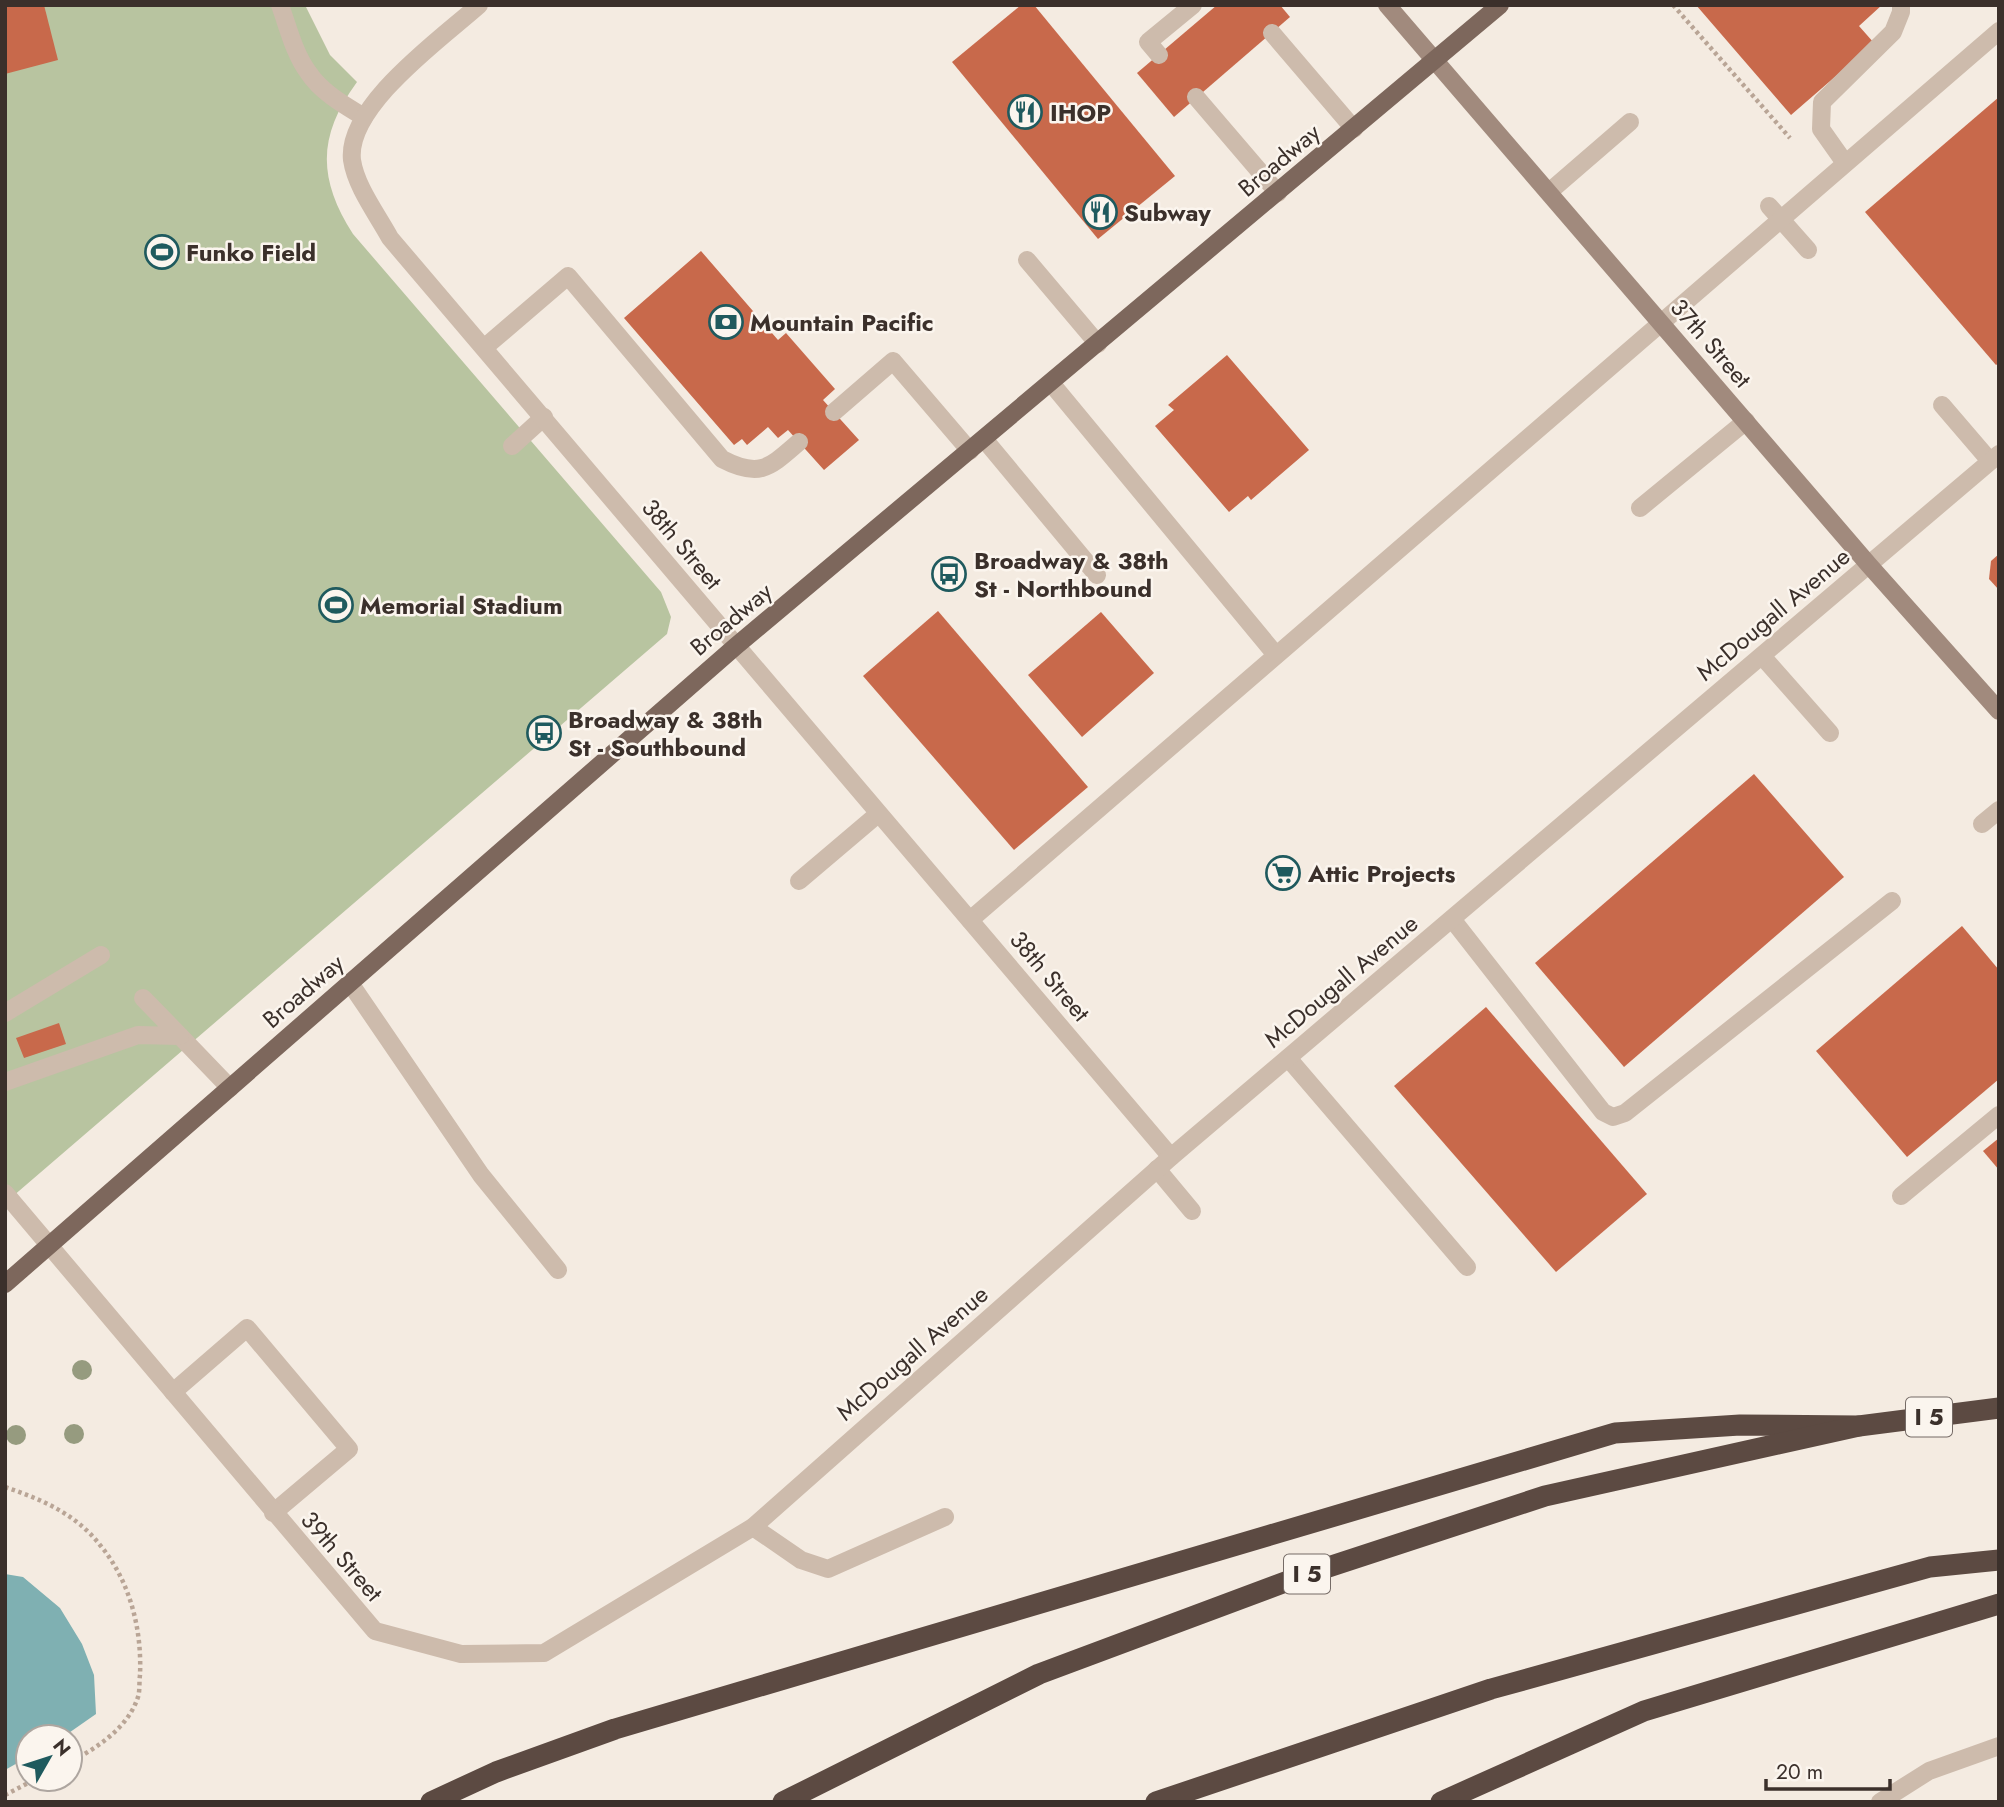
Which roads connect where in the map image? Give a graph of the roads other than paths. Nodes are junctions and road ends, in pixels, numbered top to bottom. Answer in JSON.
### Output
{"nodes":[{"id":1,"x":280,"y":5,"type":"edge"},
{"id":2,"x":479,"y":5,"type":"edge"},
{"id":3,"x":1193,"y":5,"type":"edge"},
{"id":4,"x":1387,"y":5,"type":"edge"},
{"id":5,"x":1500,"y":5,"type":"edge"},
{"id":6,"x":1901,"y":5,"type":"edge"},
{"id":7,"x":1999,"y":31,"type":"edge"},
{"id":8,"x":1272,"y":33,"type":"dead end"},
{"id":9,"x":1159,"y":55,"type":"dead end"},
{"id":10,"x":1436,"y":61,"type":"junction"},
{"id":11,"x":1196,"y":97,"type":"dead end"},
{"id":12,"x":364,"y":117,"type":"junction"},
{"id":13,"x":1630,"y":122,"type":"dead end"},
{"id":14,"x":1354,"y":129,"type":"junction"},
{"id":15,"x":1845,"y":163,"type":"junction"},
{"id":16,"x":1549,"y":192,"type":"junction"},
{"id":17,"x":1278,"y":193,"type":"junction"},
{"id":18,"x":1775,"y":212,"type":"junction"},
{"id":19,"x":1808,"y":250,"type":"dead end"},
{"id":20,"x":1027,"y":260,"type":"dead end"},
{"id":21,"x":1660,"y":322,"type":"junction"},
{"id":22,"x":1098,"y":344,"type":"junction"},
{"id":23,"x":485,"y":347,"type":"junction"},
{"id":24,"x":1051,"y":383,"type":"junction"},
{"id":25,"x":1942,"y":405,"type":"dead end"},
{"id":26,"x":834,"y":412,"type":"dead end"},
{"id":27,"x":544,"y":417,"type":"junction"},
{"id":28,"x":1746,"y":421,"type":"junction"},
{"id":29,"x":984,"y":439,"type":"junction"},
{"id":30,"x":799,"y":442,"type":"dead end"},
{"id":31,"x":512,"y":446,"type":"dead end"},
{"id":32,"x":970,"y":451,"type":"junction"},
{"id":33,"x":1994,"y":457,"type":"edge"},
{"id":34,"x":1640,"y":508,"type":"dead end"},
{"id":35,"x":1869,"y":565,"type":"junction"},
{"id":36,"x":1097,"y":575,"type":"dead end"},
{"id":37,"x":736,"y":646,"type":"junction"},
{"id":38,"x":1276,"y":654,"type":"junction"},
{"id":39,"x":1762,"y":656,"type":"junction"},
{"id":40,"x":1999,"y":711,"type":"edge"},
{"id":41,"x":1830,"y":733,"type":"dead end"},
{"id":42,"x":1999,"y":810,"type":"edge"},
{"id":43,"x":878,"y":814,"type":"junction"},
{"id":44,"x":1982,"y":824,"type":"dead end"},
{"id":45,"x":799,"y":881,"type":"dead end"},
{"id":46,"x":1892,"y":901,"type":"dead end"},
{"id":47,"x":1452,"y":919,"type":"junction"},
{"id":48,"x":970,"y":920,"type":"junction"},
{"id":49,"x":101,"y":956,"type":"dead end"},
{"id":50,"x":350,"y":983,"type":"junction"},
{"id":51,"x":143,"y":998,"type":"dead end"},
{"id":52,"x":5,"y":1013,"type":"edge"},
{"id":53,"x":180,"y":1036,"type":"junction"},
{"id":54,"x":1288,"y":1058,"type":"junction"},
{"id":55,"x":5,"y":1082,"type":"edge"},
{"id":56,"x":230,"y":1088,"type":"junction"},
{"id":57,"x":1999,"y":1115,"type":"edge"},
{"id":58,"x":1171,"y":1157,"type":"junction"},
{"id":59,"x":1157,"y":1169,"type":"junction"},
{"id":60,"x":5,"y":1194,"type":"edge"},
{"id":61,"x":1901,"y":1196,"type":"dead end"},
{"id":62,"x":1192,"y":1211,"type":"dead end"},
{"id":63,"x":50,"y":1245,"type":"junction"},
{"id":64,"x":1467,"y":1267,"type":"dead end"},
{"id":65,"x":558,"y":1270,"type":"dead end"},
{"id":66,"x":5,"y":1284,"type":"edge"},
{"id":67,"x":173,"y":1392,"type":"junction"},
{"id":68,"x":1999,"y":1408,"type":"edge"},
{"id":69,"x":1859,"y":1426,"type":"junction"},
{"id":70,"x":273,"y":1513,"type":"junction"},
{"id":71,"x":945,"y":1517,"type":"dead end"},
{"id":72,"x":753,"y":1527,"type":"junction"},
{"id":73,"x":1999,"y":1560,"type":"edge"},
{"id":74,"x":1999,"y":1604,"type":"edge"},
{"id":75,"x":1999,"y":1745,"type":"edge"},
{"id":76,"x":431,"y":1802,"type":"edge"},
{"id":77,"x":783,"y":1802,"type":"edge"},
{"id":78,"x":1156,"y":1802,"type":"edge"},
{"id":79,"x":1441,"y":1802,"type":"edge"},
{"id":80,"x":1880,"y":1802,"type":"edge"}],
"edges":[{"from":1,"to":12,"type":"street"},
{"from":2,"to":12,"type":"street","name":"38th Street"},
{"from":3,"to":9,"type":"street"},
{"from":4,"to":10,"type":"street","name":"37th Street"},
{"from":5,"to":10,"type":"main road","name":"Broadway"},
{"from":6,"to":15,"type":"street"},
{"from":7,"to":15,"type":"street"},
{"from":8,"to":14,"type":"street"},
{"from":10,"to":14,"type":"main road","name":"Broadway"},
{"from":10,"to":16,"type":"street","name":"37th Street"},
{"from":11,"to":17,"type":"street"},
{"from":12,"to":23,"type":"street","name":"38th Street"},
{"from":13,"to":16,"type":"street"},
{"from":14,"to":17,"type":"main road","name":"Broadway"},
{"from":15,"to":18,"type":"street"},
{"from":16,"to":21,"type":"street","name":"37th Street"},
{"from":17,"to":22,"type":"main road","name":"Broadway"},
{"from":18,"to":19,"type":"street"},
{"from":18,"to":21,"type":"street"},
{"from":20,"to":22,"type":"street"},
{"from":21,"to":28,"type":"street","name":"37th Street"},
{"from":21,"to":38,"type":"street"},
{"from":22,"to":24,"type":"main road","name":"Broadway"},
{"from":23,"to":27,"type":"street","name":"38th Street"},
{"from":23,"to":30,"type":"street"},
{"from":24,"to":29,"type":"main road","name":"Broadway"},
{"from":24,"to":38,"type":"street"},
{"from":25,"to":33,"type":"street"},
{"from":26,"to":32,"type":"street"},
{"from":27,"to":31,"type":"street"},
{"from":27,"to":37,"type":"street","name":"38th Street"},
{"from":28,"to":34,"type":"street"},
{"from":28,"to":35,"type":"street","name":"37th Street"},
{"from":29,"to":32,"type":"main road","name":"Broadway"},
{"from":29,"to":36,"type":"street"},
{"from":32,"to":37,"type":"main road","name":"Broadway"},
{"from":33,"to":35,"type":"street","name":"McDougall Avenue"},
{"from":35,"to":39,"type":"street","name":"McDougall Avenue"},
{"from":35,"to":40,"type":"street","name":"37th Street"},
{"from":37,"to":43,"type":"street","name":"38th Street"},
{"from":37,"to":50,"type":"main road","name":"Broadway"},
{"from":38,"to":48,"type":"street"},
{"from":39,"to":41,"type":"street"},
{"from":39,"to":47,"type":"street","name":"McDougall Avenue"},
{"from":42,"to":44,"type":"street"},
{"from":43,"to":45,"type":"street"},
{"from":43,"to":48,"type":"street","name":"38th Street"},
{"from":46,"to":47,"type":"street"},
{"from":47,"to":54,"type":"street","name":"McDougall Avenue"},
{"from":48,"to":58,"type":"street","name":"38th Street"},
{"from":49,"to":52,"type":"street"},
{"from":50,"to":56,"type":"main road","name":"Broadway"},
{"from":50,"to":65,"type":"street"},
{"from":51,"to":53,"type":"street"},
{"from":53,"to":55,"type":"street"},
{"from":53,"to":56,"type":"street"},
{"from":54,"to":58,"type":"street","name":"McDougall Avenue"},
{"from":54,"to":64,"type":"street"},
{"from":56,"to":63,"type":"main road","name":"Broadway"},
{"from":57,"to":61,"type":"street"},
{"from":58,"to":59,"type":"street","name":"McDougall Avenue"},
{"from":59,"to":62,"type":"street"},
{"from":59,"to":72,"type":"street","name":"McDougall Avenue"},
{"from":60,"to":63,"type":"street","name":"39th Street"},
{"from":63,"to":66,"type":"main road","name":"Broadway"},
{"from":63,"to":67,"type":"street","name":"39th Street"},
{"from":67,"to":70,"type":"street","name":"39th Street"},
{"from":67,"to":70,"type":"street"},
{"from":68,"to":69,"type":"highway","number":"I 5"},
{"from":69,"to":76,"type":"highway"},
{"from":69,"to":77,"type":"highway","number":"I 5"},
{"from":70,"to":72,"type":"street","name":"39th Street"},
{"from":71,"to":72,"type":"street"},
{"from":73,"to":78,"type":"highway"},
{"from":74,"to":79,"type":"highway"},
{"from":75,"to":80,"type":"street"}]}
